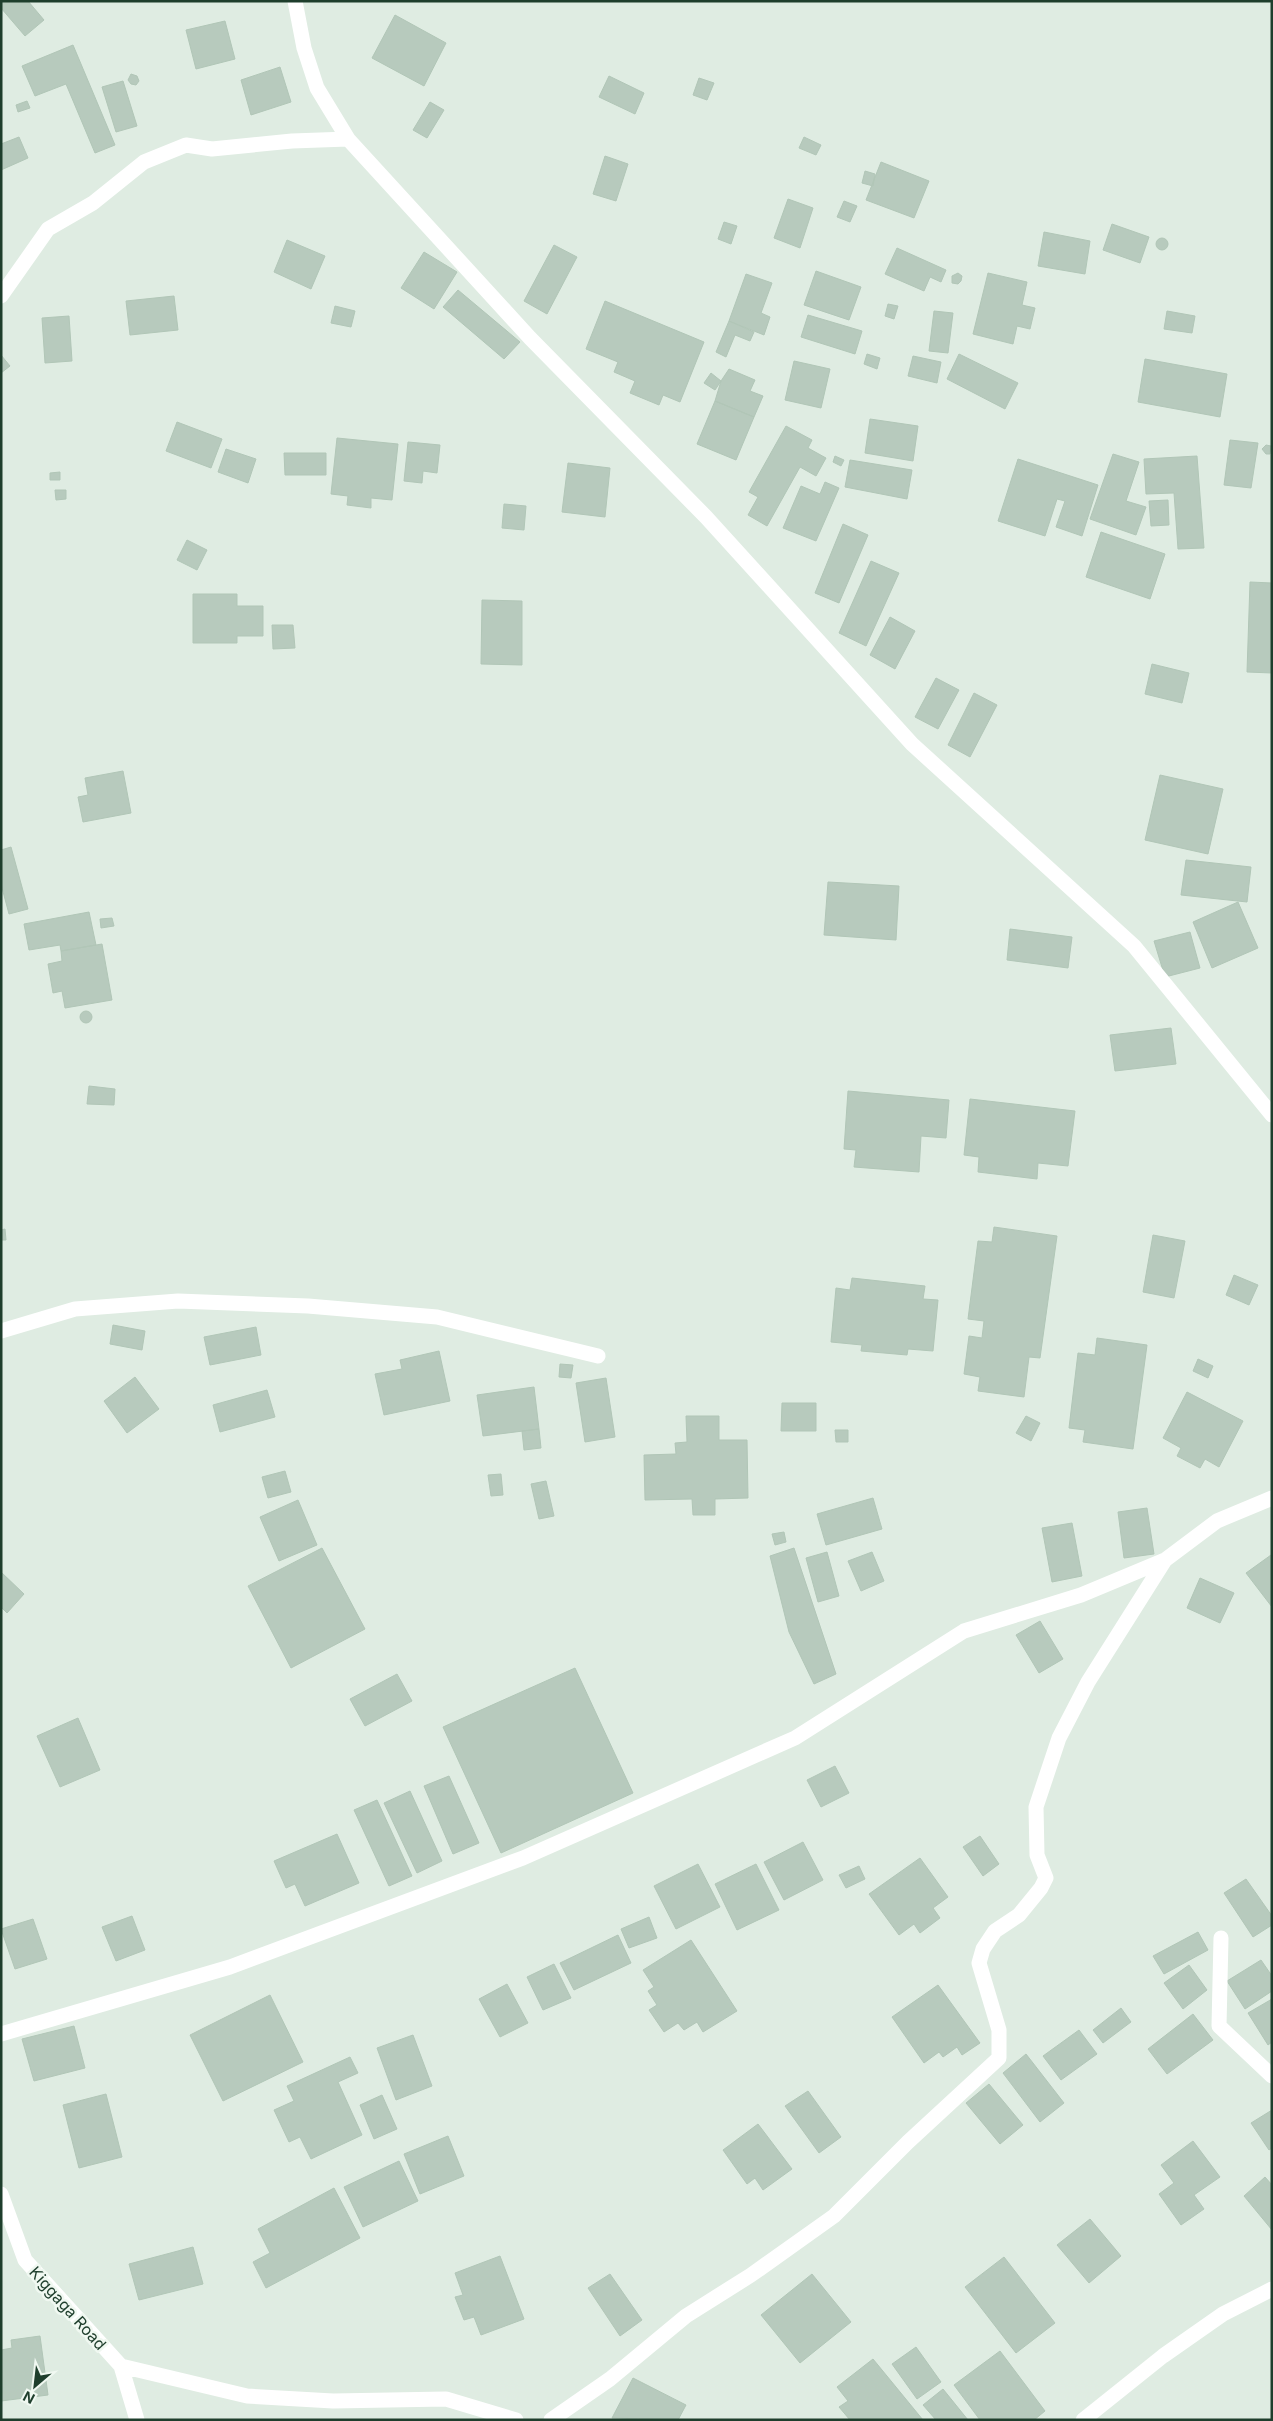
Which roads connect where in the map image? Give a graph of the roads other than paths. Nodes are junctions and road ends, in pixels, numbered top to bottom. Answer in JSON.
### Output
{"nodes":[{"id":1,"x":295,"y":1,"type":"edge"},
{"id":2,"x":348,"y":139,"type":"junction"},
{"id":3,"x":1,"y":296,"type":"edge"},
{"id":4,"x":1272,"y":1115,"type":"edge"},
{"id":5,"x":1,"y":1331,"type":"edge"},
{"id":6,"x":598,"y":1356,"type":"dead end"},
{"id":7,"x":1272,"y":1498,"type":"edge"},
{"id":8,"x":1165,"y":1560,"type":"junction"},
{"id":9,"x":1221,"y":1938,"type":"dead end"},
{"id":10,"x":1,"y":2034,"type":"edge"},
{"id":11,"x":1272,"y":2076,"type":"edge"},
{"id":12,"x":1,"y":2194,"type":"edge"},
{"id":13,"x":1272,"y":2289,"type":"edge"},
{"id":14,"x":121,"y":2366,"type":"junction"},
{"id":15,"x":137,"y":2420,"type":"edge"},
{"id":16,"x":516,"y":2420,"type":"edge"},
{"id":17,"x":551,"y":2420,"type":"edge"},
{"id":18,"x":1083,"y":2420,"type":"edge"}],
"edges":[{"from":1,"to":2,"type":"street"},
{"from":2,"to":3,"type":"street"},
{"from":2,"to":4,"type":"street"},
{"from":5,"to":6,"type":"street"},
{"from":7,"to":8,"type":"street"},
{"from":8,"to":10,"type":"street"},
{"from":8,"to":17,"type":"street"},
{"from":9,"to":11,"type":"street"},
{"from":12,"to":14,"type":"street","name":"Kiggaga Road"},
{"from":13,"to":18,"type":"street"},
{"from":14,"to":15,"type":"street","name":"Kiggaga Road"},
{"from":14,"to":16,"type":"street"}]}
